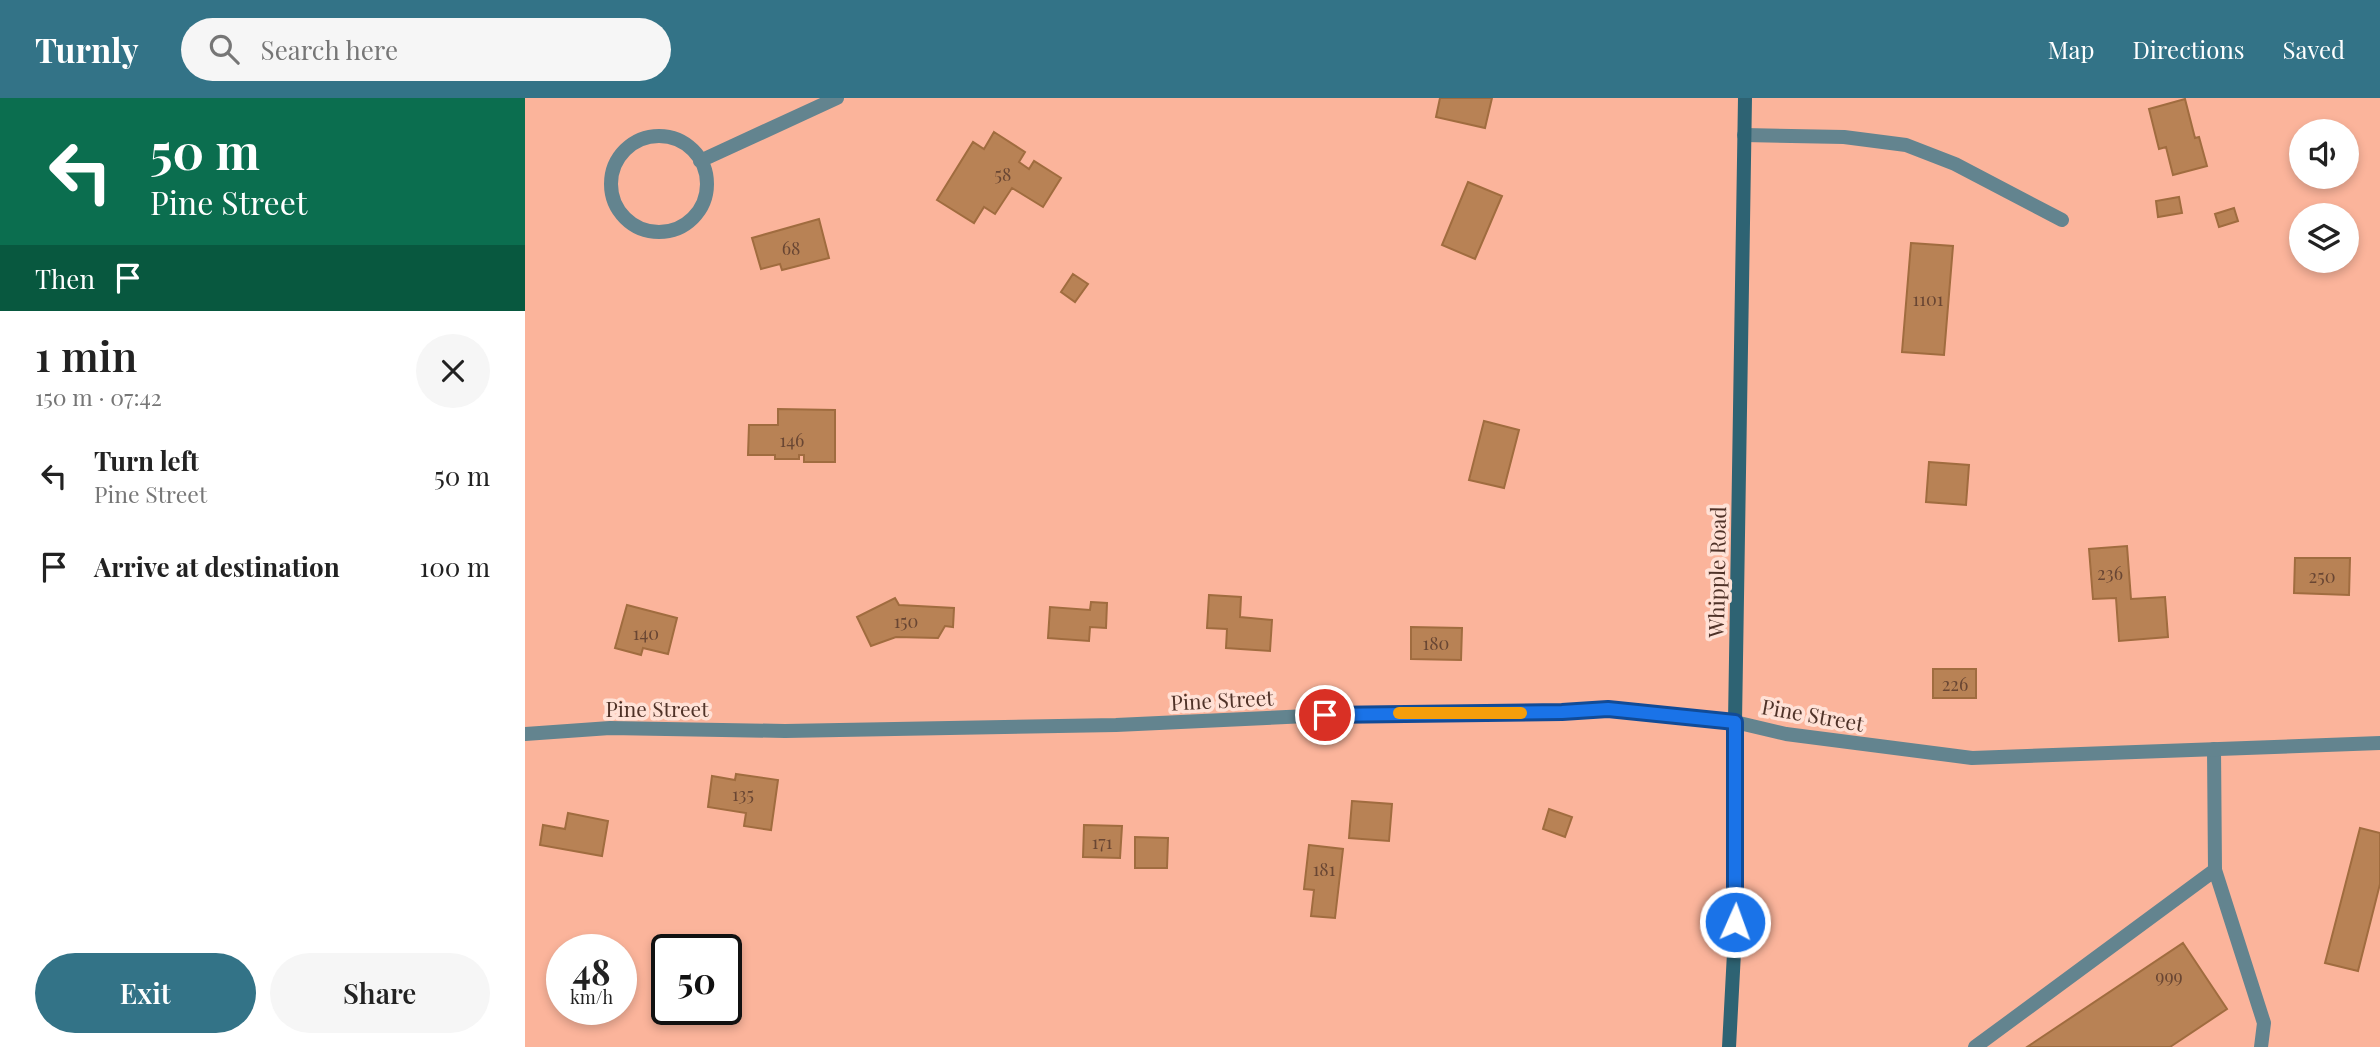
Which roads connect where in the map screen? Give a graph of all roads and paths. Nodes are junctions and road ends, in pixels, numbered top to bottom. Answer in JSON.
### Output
{"nodes":[{"id":1,"x":837,"y":98,"type":"edge"},
{"id":2,"x":1745,"y":98,"type":"edge"},
{"id":3,"x":1744,"y":135,"type":"junction"},
{"id":4,"x":700,"y":161,"type":"junction"},
{"id":5,"x":2062,"y":220,"type":"dead end"},
{"id":6,"x":1735,"y":722,"type":"junction"},
{"id":7,"x":525,"y":734,"type":"edge"},
{"id":8,"x":2380,"y":743,"type":"edge"},
{"id":9,"x":2214,"y":749,"type":"junction"},
{"id":10,"x":2215,"y":870,"type":"junction"},
{"id":11,"x":1729,"y":1047,"type":"edge"},
{"id":12,"x":1975,"y":1047,"type":"edge"},
{"id":13,"x":2261,"y":1047,"type":"edge"}],
"edges":[{"from":1,"to":4,"type":"street"},
{"from":2,"to":3,"type":"main road","name":"Whipple Road"},
{"from":3,"to":5,"type":"street"},
{"from":3,"to":6,"type":"main road","name":"Whipple Road"},
{"from":4,"to":4,"type":"street"},
{"from":6,"to":7,"type":"street","name":"Pine Street"},
{"from":6,"to":9,"type":"street","name":"Pine Street"},
{"from":6,"to":11,"type":"main road","name":"Whipple Road"},
{"from":8,"to":9,"type":"street","name":"Pine Street"},
{"from":9,"to":10,"type":"street"},
{"from":10,"to":12,"type":"street"},
{"from":10,"to":13,"type":"street"}]}
